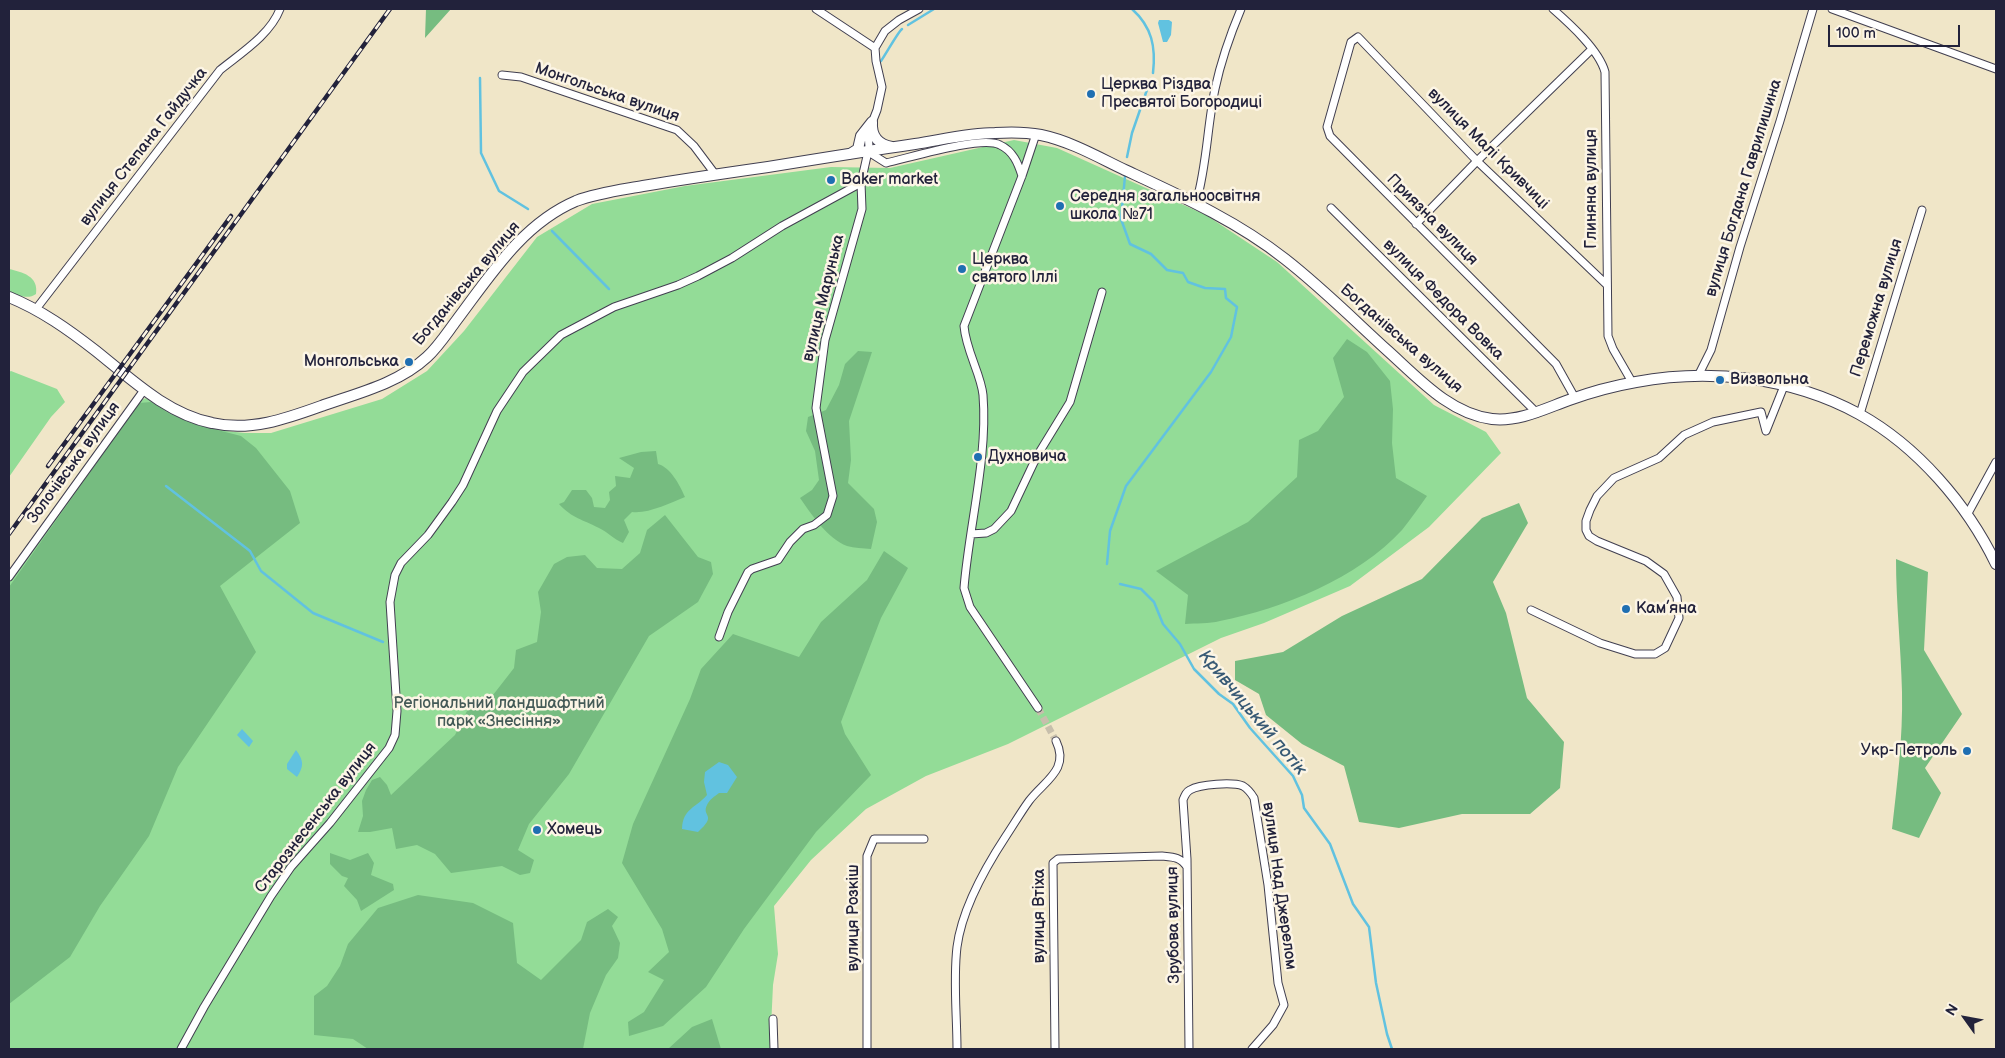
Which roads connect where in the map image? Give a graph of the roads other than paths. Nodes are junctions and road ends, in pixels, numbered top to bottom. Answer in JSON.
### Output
{"nodes":[{"id":1,"x":280,"y":9,"type":"edge"},
{"id":2,"x":816,"y":9,"type":"edge"},
{"id":3,"x":919,"y":9,"type":"edge"},
{"id":4,"x":1241,"y":9,"type":"edge"},
{"id":5,"x":1553,"y":9,"type":"edge"},
{"id":6,"x":1812,"y":9,"type":"edge"},
{"id":7,"x":1832,"y":9,"type":"edge"},
{"id":8,"x":1351,"y":42,"type":"joint"},
{"id":9,"x":875,"y":48,"type":"junction"},
{"id":10,"x":1592,"y":49,"type":"junction"},
{"id":11,"x":1996,"y":69,"type":"edge"},
{"id":12,"x":502,"y":76,"type":"dead end"},
{"id":13,"x":872,"y":122,"type":"junction"},
{"id":14,"x":1036,"y":134,"type":"junction"},
{"id":15,"x":894,"y":147,"type":"junction"},
{"id":16,"x":867,"y":151,"type":"junction"},
{"id":17,"x":849,"y":154,"type":"junction"},
{"id":18,"x":1477,"y":160,"type":"junction"},
{"id":19,"x":715,"y":174,"type":"junction"},
{"id":20,"x":1022,"y":176,"type":"junction"},
{"id":21,"x":861,"y":184,"type":"junction"},
{"id":22,"x":1196,"y":203,"type":"junction"},
{"id":23,"x":1330,"y":208,"type":"dead end"},
{"id":24,"x":1922,"y":210,"type":"dead end"},
{"id":25,"x":1416,"y":224,"type":"junction"},
{"id":26,"x":1607,"y":285,"type":"junction"},
{"id":27,"x":1102,"y":292,"type":"dead end"},
{"id":28,"x":9,"y":297,"type":"edge"},
{"id":29,"x":36,"y":309,"type":"junction"},
{"id":30,"x":1699,"y":374,"type":"junction"},
{"id":31,"x":1632,"y":382,"type":"junction"},
{"id":32,"x":1784,"y":386,"type":"junction"},
{"id":33,"x":144,"y":390,"type":"junction"},
{"id":34,"x":1575,"y":398,"type":"junction"},
{"id":35,"x":1537,"y":413,"type":"junction"},
{"id":36,"x":1860,"y":414,"type":"junction"},
{"id":37,"x":1996,"y":462,"type":"edge"},
{"id":38,"x":1967,"y":515,"type":"junction"},
{"id":39,"x":970,"y":534,"type":"junction"},
{"id":40,"x":1996,"y":564,"type":"edge"},
{"id":41,"x":9,"y":577,"type":"edge"},
{"id":42,"x":1531,"y":610,"type":"dead end"},
{"id":43,"x":719,"y":637,"type":"dead end"},
{"id":44,"x":1038,"y":708,"type":"tunnel mouth"},
{"id":45,"x":1056,"y":740,"type":"tunnel mouth"},
{"id":46,"x":1183,"y":800,"type":"joint"},
{"id":47,"x":924,"y":839,"type":"dead end"},
{"id":48,"x":1187,"y":867,"type":"junction"},
{"id":49,"x":773,"y":1019,"type":"dead end"},
{"id":50,"x":181,"y":1049,"type":"edge"},
{"id":51,"x":774,"y":1049,"type":"edge"},
{"id":52,"x":867,"y":1049,"type":"edge"},
{"id":53,"x":957,"y":1049,"type":"edge"},
{"id":54,"x":1055,"y":1049,"type":"edge"},
{"id":55,"x":1189,"y":1049,"type":"edge"},
{"id":56,"x":1252,"y":1049,"type":"edge"}],
"edges":[{"from":1,"to":29,"type":"street","name":"вулиця Степана Гайдучка"},
{"from":2,"to":9,"type":"street"},
{"from":3,"to":9,"type":"street"},
{"from":4,"to":22,"type":"street"},
{"from":5,"to":10,"type":"street","name":"Глиняна вулиця"},
{"from":6,"to":30,"type":"street","name":"вулиця Богдана Гаврилишина"},
{"from":7,"to":11,"type":"street"},
{"from":8,"to":18,"type":"street","name":"вулиця Малі Кривчиці"},
{"from":8,"to":25,"type":"street","name":"Приязна вулиця"},
{"from":9,"to":13,"type":"street"},
{"from":10,"to":18,"type":"street"},
{"from":10,"to":26,"type":"street","name":"Глиняна вулиця"},
{"from":12,"to":19,"type":"street","name":"Монгольська вулиця"},
{"from":13,"to":15,"type":"main road"},
{"from":13,"to":16,"type":"street"},
{"from":13,"to":17,"type":"main road"},
{"from":14,"to":15,"type":"main road","name":"Богданівська вулиця"},
{"from":14,"to":20,"type":"street"},
{"from":14,"to":22,"type":"main road","name":"Богданівська вулиця"},
{"from":15,"to":16,"type":"main road","name":"Богданівська вулиця"},
{"from":16,"to":17,"type":"main road","name":"Богданівська вулиця"},
{"from":16,"to":20,"type":"street"},
{"from":16,"to":21,"type":"street"},
{"from":17,"to":19,"type":"main road","name":"Богданівська вулиця"},
{"from":18,"to":25,"type":"street"},
{"from":18,"to":26,"type":"street","name":"вулиця Малі Кривчиці"},
{"from":19,"to":33,"type":"main road","name":"Богданівська вулиця"},
{"from":20,"to":39,"type":"street"},
{"from":21,"to":43,"type":"street","name":"вулиця Марунька"},
{"from":21,"to":50,"type":"street","name":"Старознесенська вулиця"},
{"from":22,"to":35,"type":"main road","name":"Богданівська вулиця"},
{"from":23,"to":35,"type":"street","name":"вулиця Федора Вовка"},
{"from":24,"to":36,"type":"street","name":"Переможна вулиця"},
{"from":25,"to":34,"type":"street","name":"Приязна вулиця"},
{"from":26,"to":31,"type":"street","name":"Глиняна вулиця"},
{"from":27,"to":39,"type":"street"},
{"from":28,"to":29,"type":"main road","name":"Богданівська вулиця"},
{"from":29,"to":33,"type":"main road","name":"Богданівська вулиця"},
{"from":30,"to":31,"type":"main road","name":"Богданівська вулиця"},
{"from":30,"to":32,"type":"main road","name":"Богданівська вулиця"},
{"from":31,"to":34,"type":"main road","name":"Богданівська вулиця"},
{"from":32,"to":36,"type":"main road","name":"Богданівська вулиця"},
{"from":32,"to":42,"type":"street"},
{"from":33,"to":41,"type":"street","name":"Золочівська вулиця"},
{"from":34,"to":35,"type":"main road","name":"Богданівська вулиця"},
{"from":36,"to":38,"type":"main road","name":"Богданівська вулиця"},
{"from":37,"to":38,"type":"street"},
{"from":38,"to":40,"type":"main road","name":"Богданівська вулиця"},
{"from":39,"to":44,"type":"street"},
{"from":45,"to":53,"type":"street"},
{"from":46,"to":48,"type":"street","name":"Зрубова вулиця"},
{"from":46,"to":56,"type":"street","name":"вулиця Над Джерелом"},
{"from":47,"to":52,"type":"street","name":"вулиця Розкіш"},
{"from":48,"to":54,"type":"street","name":"вулиця Втіха"},
{"from":48,"to":55,"type":"street","name":"Зрубова вулиця"},
{"from":49,"to":51,"type":"street"}]}
